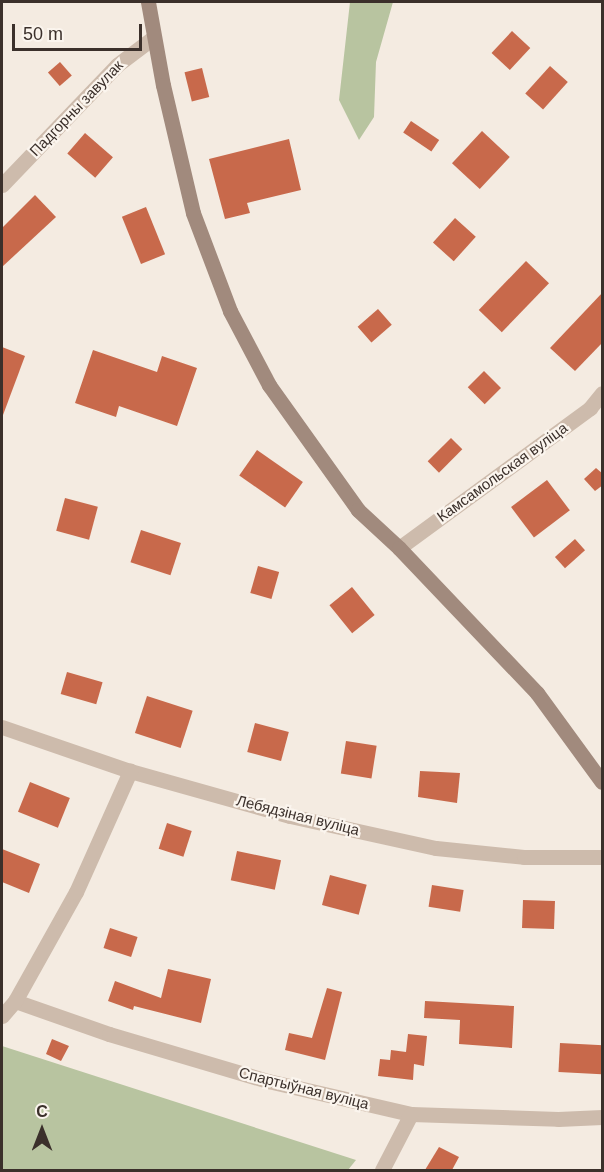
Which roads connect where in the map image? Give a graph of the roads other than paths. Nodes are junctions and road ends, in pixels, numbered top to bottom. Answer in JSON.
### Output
{"nodes":[{"id":1,"x":148,"y":2,"type":"edge"},
{"id":2,"x":154,"y":37,"type":"junction"},
{"id":3,"x":2,"y":185,"type":"edge"},
{"id":4,"x":603,"y":393,"type":"edge"},
{"id":5,"x":399,"y":548,"type":"junction"},
{"id":6,"x":2,"y":727,"type":"edge"},
{"id":7,"x":130,"y":771,"type":"junction"},
{"id":8,"x":603,"y":782,"type":"edge"},
{"id":9,"x":603,"y":857,"type":"edge"},
{"id":10,"x":15,"y":1001,"type":"junction"},
{"id":11,"x":2,"y":1016,"type":"edge"},
{"id":12,"x":411,"y":1114,"type":"junction"},
{"id":13,"x":603,"y":1117,"type":"edge"},
{"id":14,"x":382,"y":1170,"type":"edge"}],
"edges":[{"from":1,"to":2,"type":"street"},
{"from":2,"to":3,"type":"street","name":"Падгорны завулак"},
{"from":2,"to":5,"type":"street"},
{"from":4,"to":5,"type":"street","name":"Камсамольская вуліца"},
{"from":5,"to":8,"type":"street"},
{"from":6,"to":7,"type":"street","name":"Лебядзіная вуліца"},
{"from":7,"to":9,"type":"street","name":"Лебядзіная вуліца"},
{"from":7,"to":10,"type":"street"},
{"from":10,"to":11,"type":"street"},
{"from":10,"to":12,"type":"street","name":"Спартыўная вуліца"},
{"from":12,"to":13,"type":"street","name":"Спартыўная вуліца"},
{"from":12,"to":14,"type":"street"}]}
